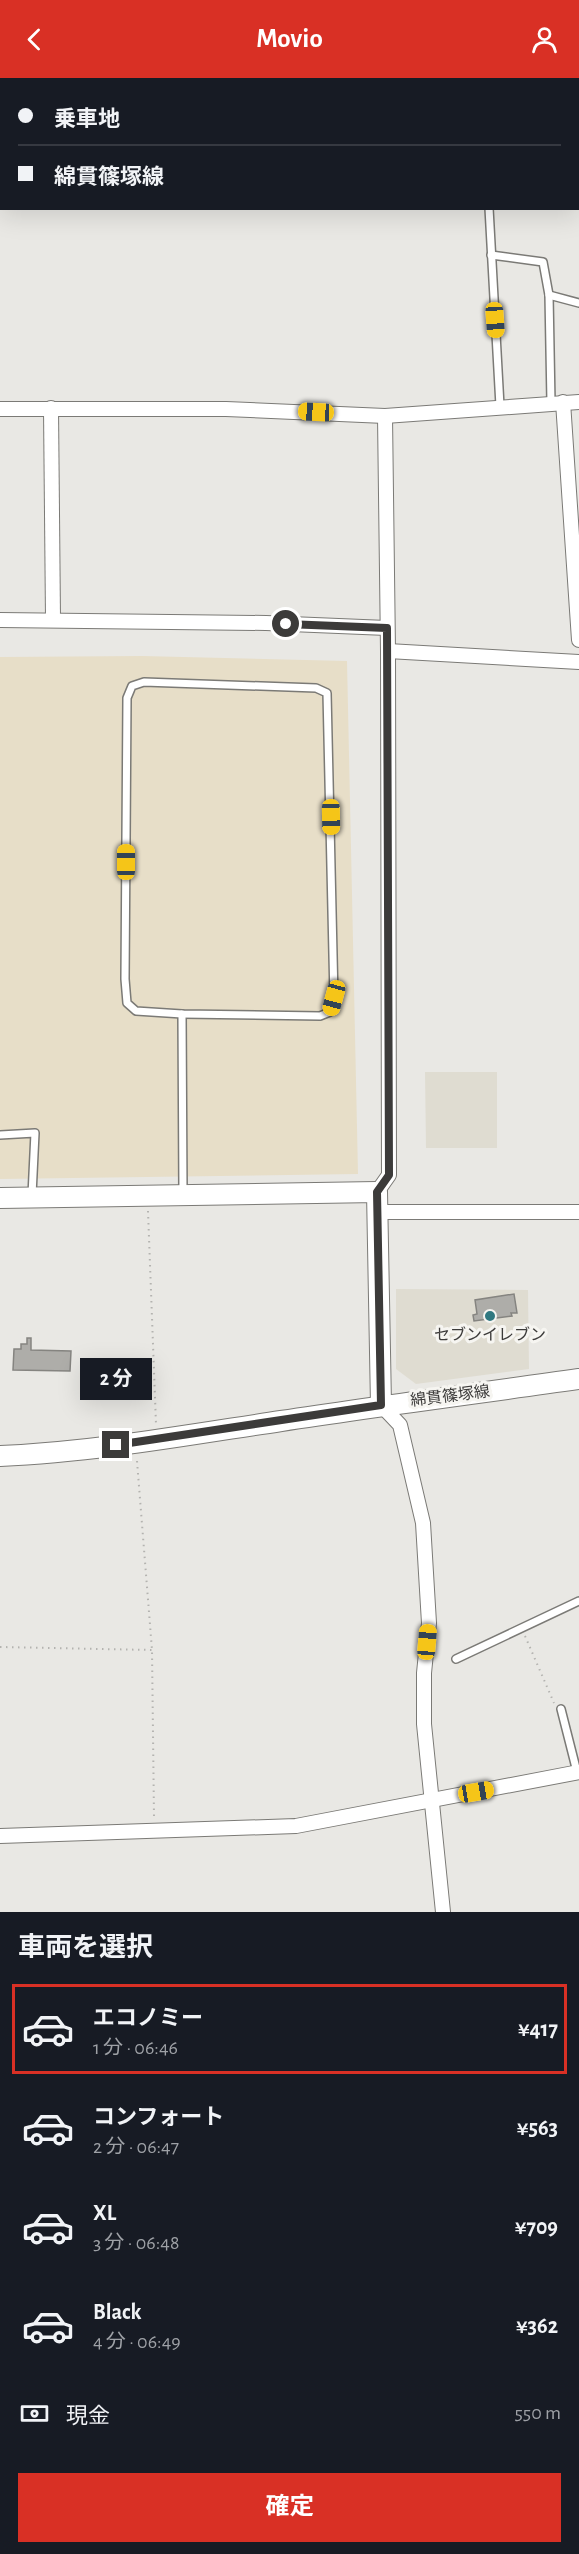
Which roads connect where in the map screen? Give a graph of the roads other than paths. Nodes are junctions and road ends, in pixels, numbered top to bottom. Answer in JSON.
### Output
{"nodes":[{"id":1,"x":489,"y":210,"type":"edge"},
{"id":2,"x":491,"y":255,"type":"junction"},
{"id":3,"x":549,"y":295,"type":"junction"},
{"id":4,"x":579,"y":303,"type":"edge"},
{"id":5,"x":557,"y":402,"type":"junction"},
{"id":6,"x":579,"y":402,"type":"edge"},
{"id":7,"x":501,"y":406,"type":"junction"},
{"id":8,"x":51,"y":408,"type":"junction"},
{"id":9,"x":0,"y":409,"type":"edge"},
{"id":10,"x":385,"y":416,"type":"junction"},
{"id":11,"x":0,"y":620,"type":"edge"},
{"id":12,"x":53,"y":620,"type":"junction"},
{"id":13,"x":387,"y":628,"type":"junction"},
{"id":14,"x":579,"y":640,"type":"edge"},
{"id":15,"x":388,"y":651,"type":"junction"},
{"id":16,"x":579,"y":662,"type":"edge"},
{"id":17,"x":182,"y":1014,"type":"junction"},
{"id":18,"x":0,"y":1135,"type":"edge"},
{"id":19,"x":377,"y":1192,"type":"junction"},
{"id":20,"x":183,"y":1196,"type":"junction"},
{"id":21,"x":0,"y":1198,"type":"edge"},
{"id":22,"x":32,"y":1198,"type":"junction"},
{"id":23,"x":378,"y":1212,"type":"junction"},
{"id":24,"x":579,"y":1212,"type":"edge"},
{"id":25,"x":579,"y":1379,"type":"edge"},
{"id":26,"x":381,"y":1405,"type":"junction"},
{"id":27,"x":0,"y":1455,"type":"edge"},
{"id":28,"x":579,"y":1601,"type":"edge"},
{"id":29,"x":456,"y":1659,"type":"dead end"},
{"id":30,"x":559,"y":1709,"type":"road end"},
{"id":31,"x":578,"y":1772,"type":"edge"},
{"id":32,"x":432,"y":1801,"type":"junction"},
{"id":33,"x":0,"y":1836,"type":"edge"},
{"id":34,"x":443,"y":1912,"type":"edge"}],
"edges":[{"from":1,"to":2,"type":"lane"},
{"from":2,"to":3,"type":"lane"},
{"from":2,"to":7,"type":"lane"},
{"from":3,"to":4,"type":"lane"},
{"from":3,"to":5,"type":"lane"},
{"from":5,"to":6,"type":"street"},
{"from":5,"to":7,"type":"street"},
{"from":5,"to":14,"type":"street"},
{"from":7,"to":10,"type":"street"},
{"from":8,"to":9,"type":"street"},
{"from":8,"to":10,"type":"street"},
{"from":8,"to":12,"type":"street"},
{"from":10,"to":13,"type":"street"},
{"from":11,"to":12,"type":"street"},
{"from":12,"to":13,"type":"street"},
{"from":13,"to":15,"type":"street"},
{"from":15,"to":16,"type":"street"},
{"from":15,"to":19,"type":"street"},
{"from":17,"to":17,"type":"lane"},
{"from":17,"to":20,"type":"lane"},
{"from":18,"to":22,"type":"lane"},
{"from":19,"to":20,"type":"street"},
{"from":19,"to":23,"type":"street"},
{"from":20,"to":22,"type":"street"},
{"from":21,"to":22,"type":"street"},
{"from":23,"to":24,"type":"street"},
{"from":23,"to":26,"type":"street"},
{"from":25,"to":26,"type":"street","name":"綿貫篠塚線"},
{"from":26,"to":27,"type":"street","name":"綿貫篠塚線"},
{"from":26,"to":32,"type":"street"},
{"from":28,"to":29,"type":"lane"},
{"from":30,"to":31,"type":"lane"},
{"from":31,"to":32,"type":"street"},
{"from":32,"to":33,"type":"street"},
{"from":32,"to":34,"type":"street"}]}
